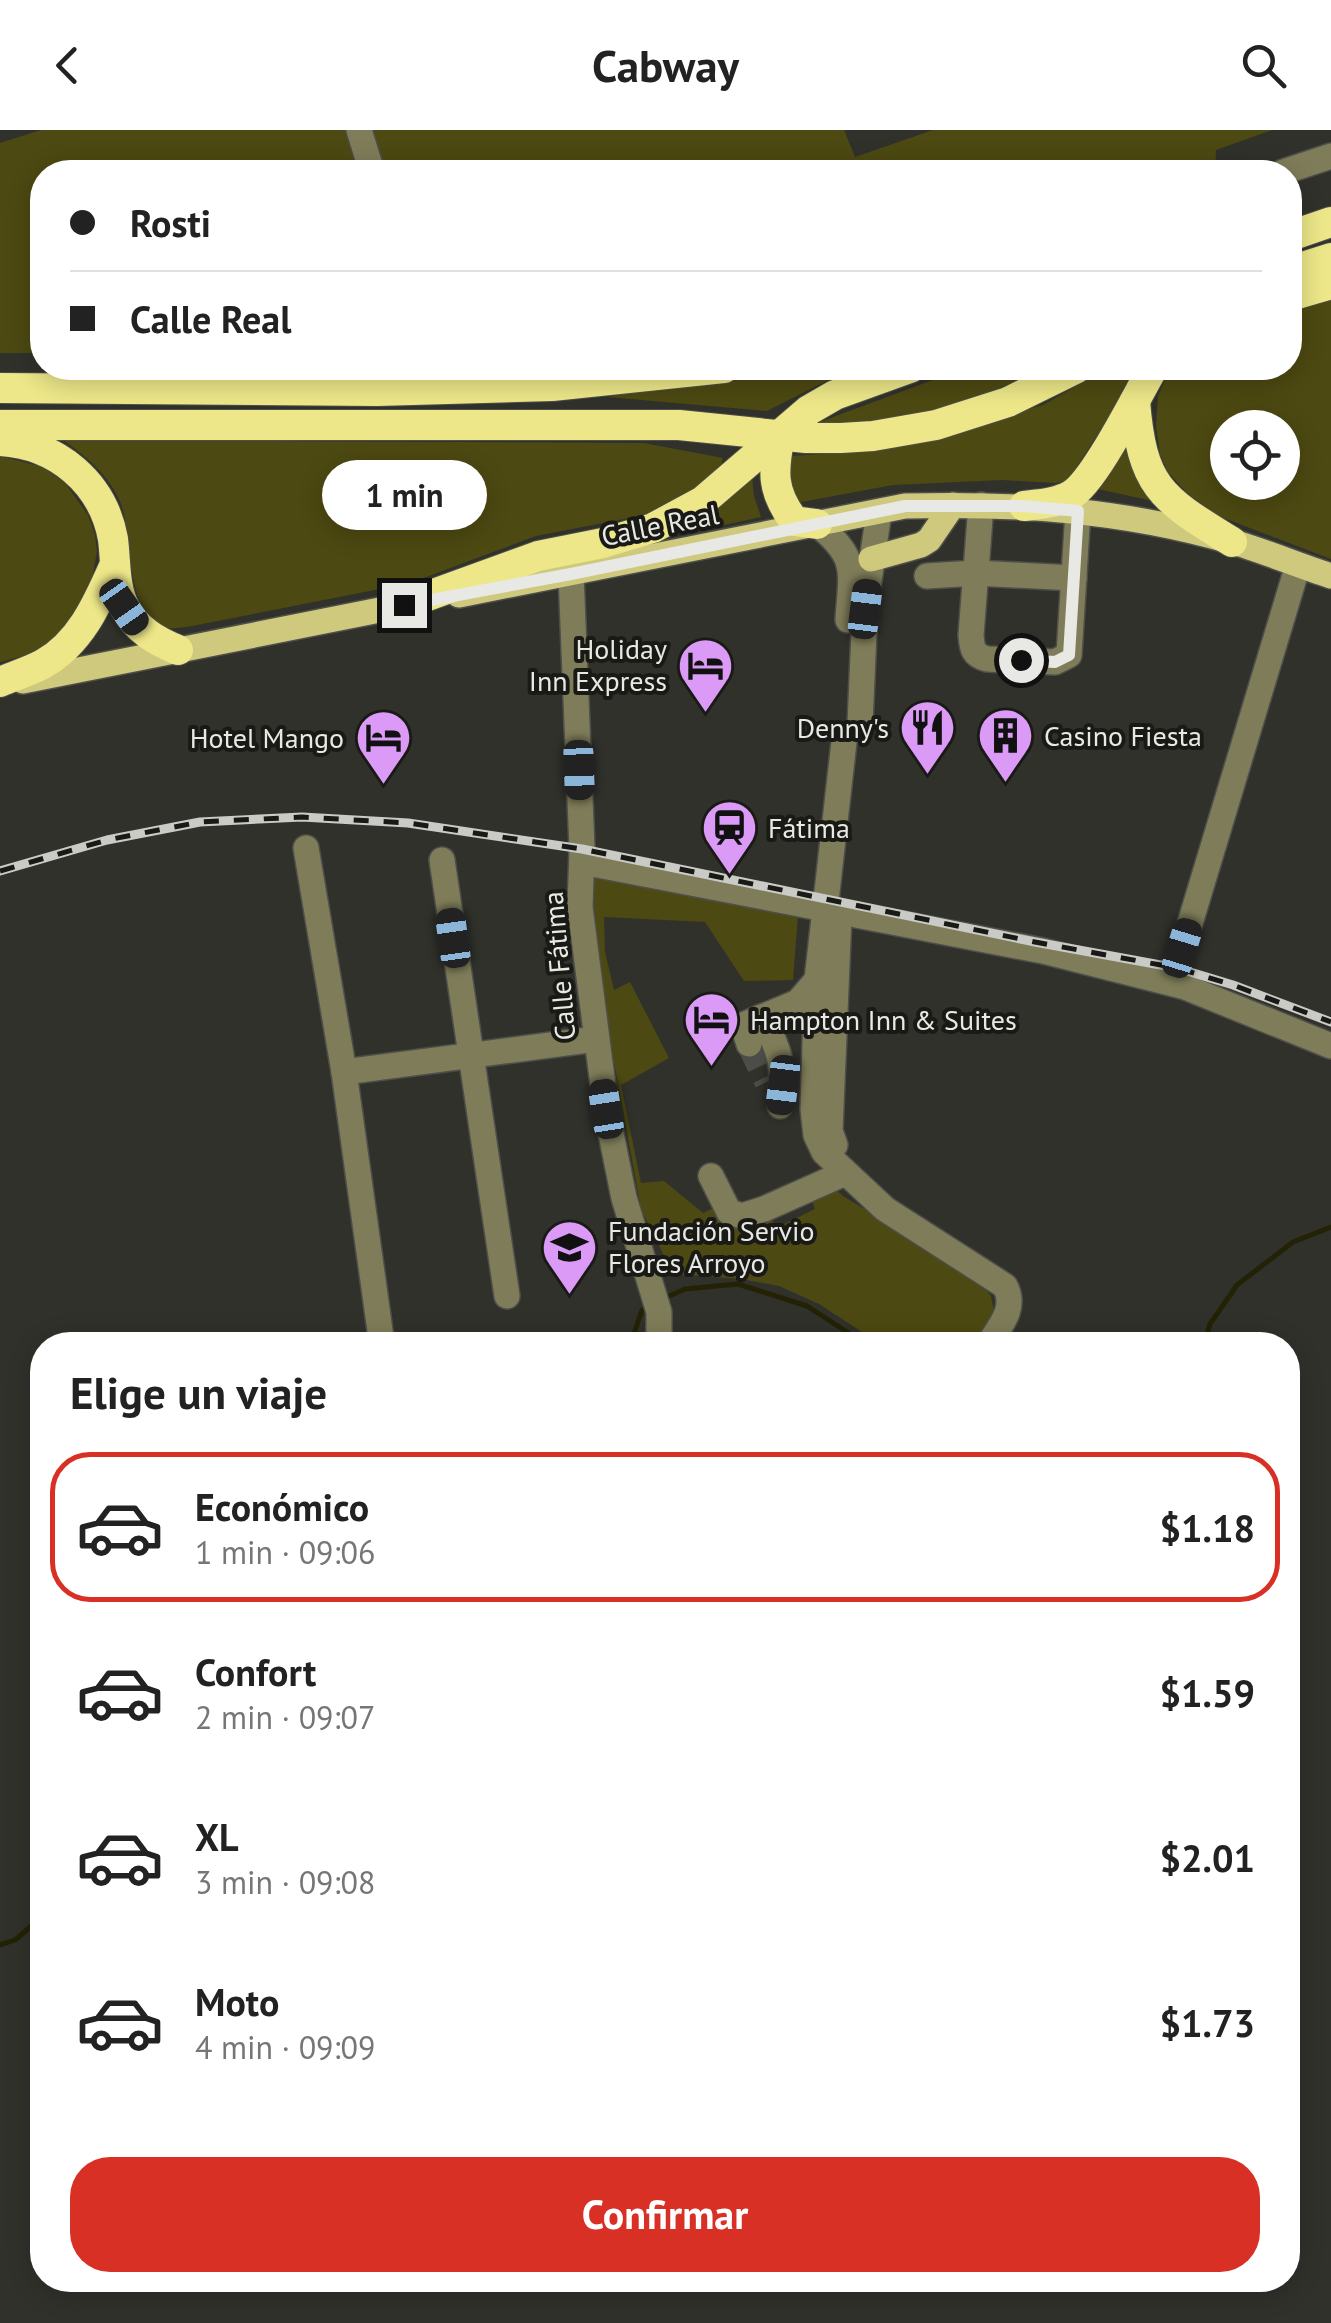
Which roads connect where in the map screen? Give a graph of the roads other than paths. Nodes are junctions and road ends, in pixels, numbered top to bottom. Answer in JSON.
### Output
{"nodes":[{"id":1,"x":358,"y":130,"type":"edge"},
{"id":2,"x":1331,"y":156,"type":"edge"},
{"id":3,"x":368,"y":160,"type":"edge"},
{"id":4,"x":1302,"y":166,"type":"edge"},
{"id":5,"x":1331,"y":222,"type":"edge"},
{"id":6,"x":1302,"y":232,"type":"edge"},
{"id":7,"x":1331,"y":258,"type":"edge"},
{"id":8,"x":1302,"y":268,"type":"edge"},
{"id":9,"x":1331,"y":284,"type":"edge"},
{"id":10,"x":1302,"y":292,"type":"edge"},
{"id":11,"x":0,"y":372,"type":"edge"},
{"id":12,"x":30,"y":374,"type":"edge"},
{"id":13,"x":112,"y":380,"type":"edge"},
{"id":14,"x":609,"y":380,"type":"edge"},
{"id":15,"x":877,"y":380,"type":"edge"},
{"id":16,"x":1052,"y":380,"type":"edge"},
{"id":17,"x":1146,"y":380,"type":"edge"},
{"id":18,"x":0,"y":388,"type":"edge"},
{"id":19,"x":238,"y":389,"type":"junction"},
{"id":20,"x":1135,"y":401,"type":"junction"},
{"id":21,"x":0,"y":425,"type":"edge"},
{"id":22,"x":780,"y":435,"type":"junction"},
{"id":23,"x":0,"y":441,"type":"edge"},
{"id":24,"x":954,"y":505,"type":"junction"},
{"id":25,"x":981,"y":505,"type":"junction"},
{"id":26,"x":1024,"y":506,"type":"junction"},
{"id":27,"x":1078,"y":511,"type":"junction"},
{"id":28,"x":879,"y":512,"type":"junction"},
{"id":29,"x":817,"y":524,"type":"junction"},
{"id":30,"x":1232,"y":542,"type":"junction"},
{"id":31,"x":871,"y":559,"type":"junction"},
{"id":32,"x":116,"y":561,"type":"junction"},
{"id":33,"x":1298,"y":565,"type":"junction"},
{"id":34,"x":976,"y":572,"type":"junction"},
{"id":35,"x":571,"y":574,"type":"junction"},
{"id":36,"x":926,"y":576,"type":"dead end"},
{"id":37,"x":1331,"y":576,"type":"edge"},
{"id":38,"x":1074,"y":578,"type":"junction"},
{"id":39,"x":404,"y":605,"type":"junction"},
{"id":40,"x":857,"y":609,"type":"junction"},
{"id":41,"x":178,"y":650,"type":"junction"},
{"id":42,"x":0,"y":684,"type":"edge"},
{"id":43,"x":306,"y":848,"type":"dead end"},
{"id":44,"x":442,"y":860,"type":"dead end"},
{"id":45,"x":582,"y":862,"type":"junction"},
{"id":46,"x":834,"y":910,"type":"junction"},
{"id":47,"x":818,"y":980,"type":"junction"},
{"id":48,"x":1172,"y":984,"type":"junction"},
{"id":49,"x":761,"y":1017,"type":"junction"},
{"id":50,"x":596,"y":1040,"type":"junction"},
{"id":51,"x":749,"y":1044,"type":"dead end"},
{"id":52,"x":1331,"y":1046,"type":"edge"},
{"id":53,"x":470,"y":1056,"type":"junction"},
{"id":54,"x":344,"y":1072,"type":"junction"},
{"id":55,"x":767,"y":1082,"type":"tunnel mouth"},
{"id":56,"x":780,"y":1106,"type":"junction"},
{"id":57,"x":823,"y":1133,"type":"junction"},
{"id":58,"x":845,"y":1173,"type":"junction"},
{"id":59,"x":711,"y":1176,"type":"dead end"},
{"id":60,"x":507,"y":1296,"type":"dead end"},
{"id":61,"x":380,"y":1332,"type":"edge"},
{"id":62,"x":659,"y":1332,"type":"edge"},
{"id":63,"x":996,"y":1332,"type":"edge"}],
"edges":[{"from":1,"to":3,"type":"street"},
{"from":2,"to":4,"type":"street"},
{"from":5,"to":6,"type":"highway"},
{"from":7,"to":8,"type":"highway"},
{"from":9,"to":10,"type":"highway"},
{"from":11,"to":12,"type":"highway"},
{"from":13,"to":19,"type":"highway"},
{"from":14,"to":19,"type":"highway"},
{"from":15,"to":22,"type":"highway"},
{"from":16,"to":22,"type":"highway"},
{"from":17,"to":20,"type":"highway"},
{"from":18,"to":19,"type":"highway"},
{"from":20,"to":26,"type":"highway"},
{"from":20,"to":30,"type":"highway"},
{"from":21,"to":22,"type":"highway"},
{"from":22,"to":29,"type":"highway"},
{"from":22,"to":39,"type":"highway"},
{"from":23,"to":32,"type":"highway"},
{"from":24,"to":25,"type":"main road","name":"Calle Real"},
{"from":24,"to":28,"type":"main road","name":"Calle Real"},
{"from":24,"to":31,"type":"main road"},
{"from":25,"to":26,"type":"main road","name":"Calle Real"},
{"from":25,"to":34,"type":"street"},
{"from":26,"to":27,"type":"main road","name":"Calle Real"},
{"from":27,"to":30,"type":"main road","name":"Calle Real"},
{"from":27,"to":38,"type":"street"},
{"from":28,"to":29,"type":"main road","name":"Calle Real"},
{"from":28,"to":31,"type":"street"},
{"from":29,"to":35,"type":"main road","name":"Calle Real"},
{"from":29,"to":40,"type":"street"},
{"from":30,"to":33,"type":"main road","name":"Calle Real"},
{"from":31,"to":40,"type":"street"},
{"from":32,"to":41,"type":"highway"},
{"from":32,"to":42,"type":"highway"},
{"from":33,"to":37,"type":"main road","name":"Calle Real"},
{"from":33,"to":48,"type":"street"},
{"from":34,"to":36,"type":"street"},
{"from":34,"to":38,"type":"street"},
{"from":34,"to":38,"type":"street"},
{"from":35,"to":39,"type":"main road","name":"Calle Real"},
{"from":35,"to":45,"type":"street","name":"Calle Fátima"},
{"from":39,"to":41,"type":"main road","name":"Calle Real"},
{"from":40,"to":46,"type":"street"},
{"from":41,"to":42,"type":"main road","name":"Calle Real"},
{"from":43,"to":54,"type":"street"},
{"from":44,"to":53,"type":"street"},
{"from":45,"to":46,"type":"street"},
{"from":45,"to":50,"type":"street","name":"Calle Fátima"},
{"from":46,"to":47,"type":"street"},
{"from":46,"to":48,"type":"street"},
{"from":46,"to":57,"type":"street"},
{"from":47,"to":49,"type":"street"},
{"from":47,"to":57,"type":"street"},
{"from":48,"to":52,"type":"street"},
{"from":49,"to":51,"type":"street"},
{"from":49,"to":56,"type":"street"},
{"from":50,"to":53,"type":"street"},
{"from":50,"to":62,"type":"street","name":"Calle Fátima"},
{"from":53,"to":54,"type":"street"},
{"from":53,"to":60,"type":"street"},
{"from":54,"to":61,"type":"street"},
{"from":55,"to":56,"type":"street"},
{"from":56,"to":57,"type":"street"},
{"from":57,"to":58,"type":"street"},
{"from":58,"to":59,"type":"street"},
{"from":58,"to":63,"type":"street"}]}
